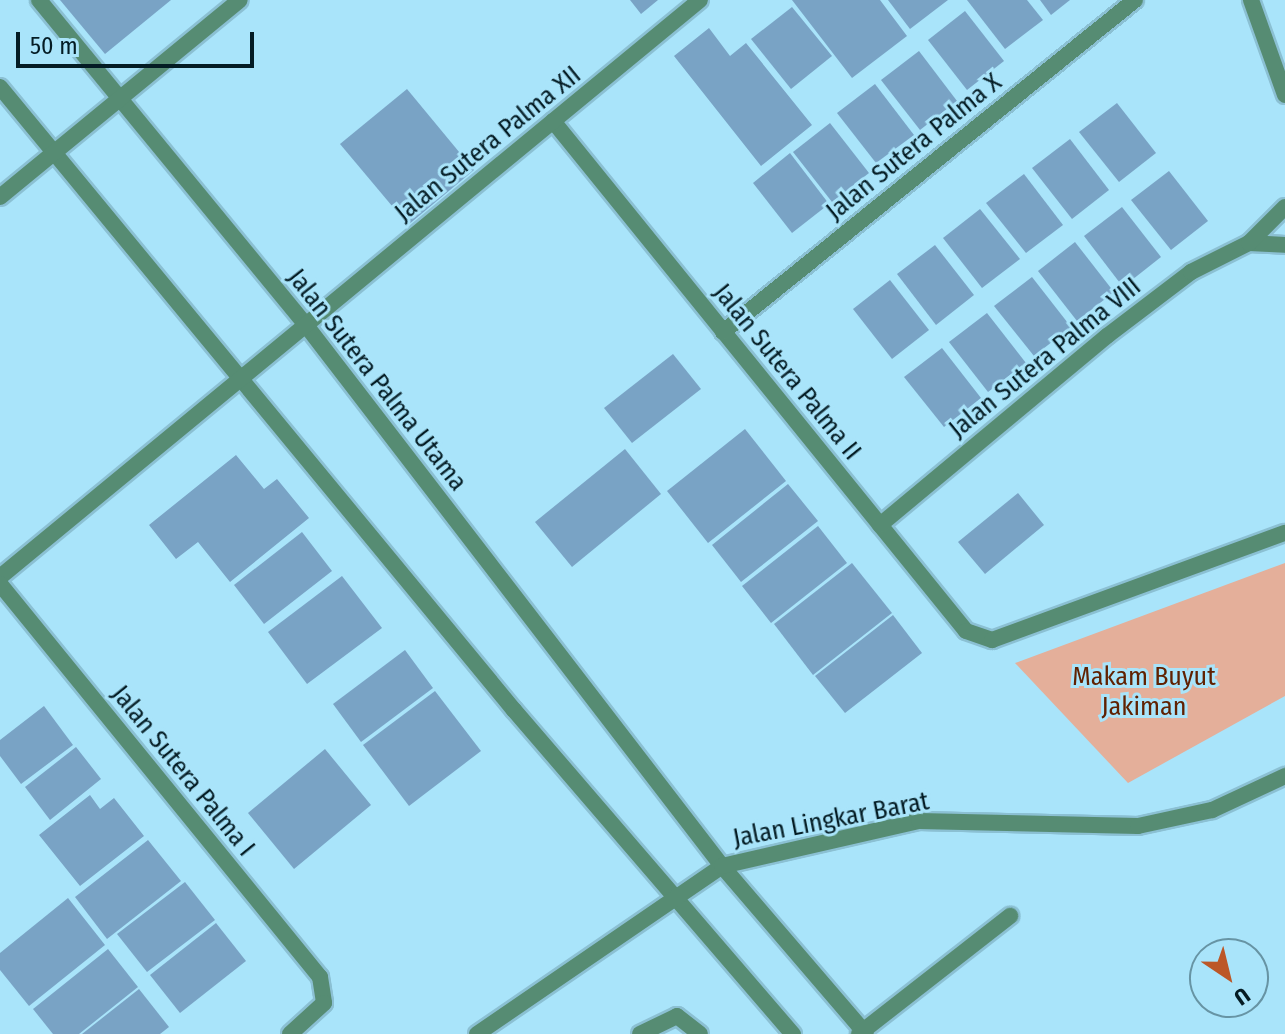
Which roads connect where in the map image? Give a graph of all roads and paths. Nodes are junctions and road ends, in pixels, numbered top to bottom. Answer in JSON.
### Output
{"nodes":[{"id":1,"x":39,"y":0,"type":"edge"},
{"id":2,"x":240,"y":0,"type":"edge"},
{"id":3,"x":700,"y":0,"type":"edge"},
{"id":4,"x":1135,"y":0,"type":"edge"},
{"id":5,"x":1251,"y":0,"type":"edge"},
{"id":6,"x":0,"y":87,"type":"edge"},
{"id":7,"x":1285,"y":95,"type":"edge"},
{"id":8,"x":120,"y":99,"type":"junction"},
{"id":9,"x":553,"y":121,"type":"junction"},
{"id":10,"x":54,"y":152,"type":"junction"},
{"id":11,"x":0,"y":197,"type":"edge"},
{"id":12,"x":1285,"y":207,"type":"edge"},
{"id":13,"x":1249,"y":243,"type":"junction"},
{"id":14,"x":1285,"y":245,"type":"edge"},
{"id":15,"x":305,"y":324,"type":"junction"},
{"id":16,"x":723,"y":332,"type":"junction"},
{"id":17,"x":241,"y":378,"type":"junction"},
{"id":18,"x":880,"y":525,"type":"junction"},
{"id":19,"x":1285,"y":533,"type":"edge"},
{"id":20,"x":0,"y":577,"type":"edge"},
{"id":21,"x":0,"y":584,"type":"edge"},
{"id":22,"x":1285,"y":776,"type":"edge"},
{"id":23,"x":722,"y":866,"type":"junction"},
{"id":24,"x":678,"y":895,"type":"junction"},
{"id":25,"x":1010,"y":916,"type":"dead end"},
{"id":26,"x":863,"y":1033,"type":"edge"},
{"id":27,"x":290,"y":1034,"type":"edge"},
{"id":28,"x":477,"y":1034,"type":"edge"},
{"id":29,"x":640,"y":1034,"type":"edge"},
{"id":30,"x":700,"y":1034,"type":"edge"},
{"id":31,"x":793,"y":1034,"type":"edge"}],
"edges":[{"from":1,"to":8,"type":"street","name":"Jalan Sutera Palma Utama"},
{"from":2,"to":8,"type":"street"},
{"from":3,"to":9,"type":"street","name":"Jalan Sutera Palma XII"},
{"from":4,"to":16,"type":"street","name":"Jalan Sutera Palma X"},
{"from":5,"to":7,"type":"street"},
{"from":6,"to":10,"type":"street"},
{"from":8,"to":10,"type":"street"},
{"from":8,"to":15,"type":"street","name":"Jalan Sutera Palma Utama"},
{"from":9,"to":15,"type":"street","name":"Jalan Sutera Palma XII"},
{"from":9,"to":16,"type":"street","name":"Jalan Sutera Palma II"},
{"from":10,"to":11,"type":"street"},
{"from":10,"to":17,"type":"street"},
{"from":12,"to":13,"type":"street","name":"Jalan Sutera Palma VIII"},
{"from":13,"to":14,"type":"street"},
{"from":13,"to":18,"type":"street","name":"Jalan Sutera Palma VIII"},
{"from":15,"to":17,"type":"street","name":"Jalan Sutera Palma XII"},
{"from":15,"to":23,"type":"street","name":"Jalan Sutera Palma Utama"},
{"from":16,"to":18,"type":"street","name":"Jalan Sutera Palma II"},
{"from":17,"to":20,"type":"street","name":"Jalan Sutera Palma XII"},
{"from":17,"to":24,"type":"street"},
{"from":18,"to":19,"type":"street","name":"Jalan Sutera Palma II"},
{"from":21,"to":27,"type":"street","name":"Jalan Sutera Palma I"},
{"from":22,"to":23,"type":"street","name":"Jalan Lingkar Barat"},
{"from":23,"to":24,"type":"street","name":"Jalan Lingkar Barat"},
{"from":23,"to":26,"type":"street","name":"Jalan Sutera Palma Utama"},
{"from":24,"to":28,"type":"street","name":"Jalan Lingkar Barat"},
{"from":24,"to":31,"type":"street"},
{"from":25,"to":26,"type":"street"},
{"from":29,"to":30,"type":"street"}]}
